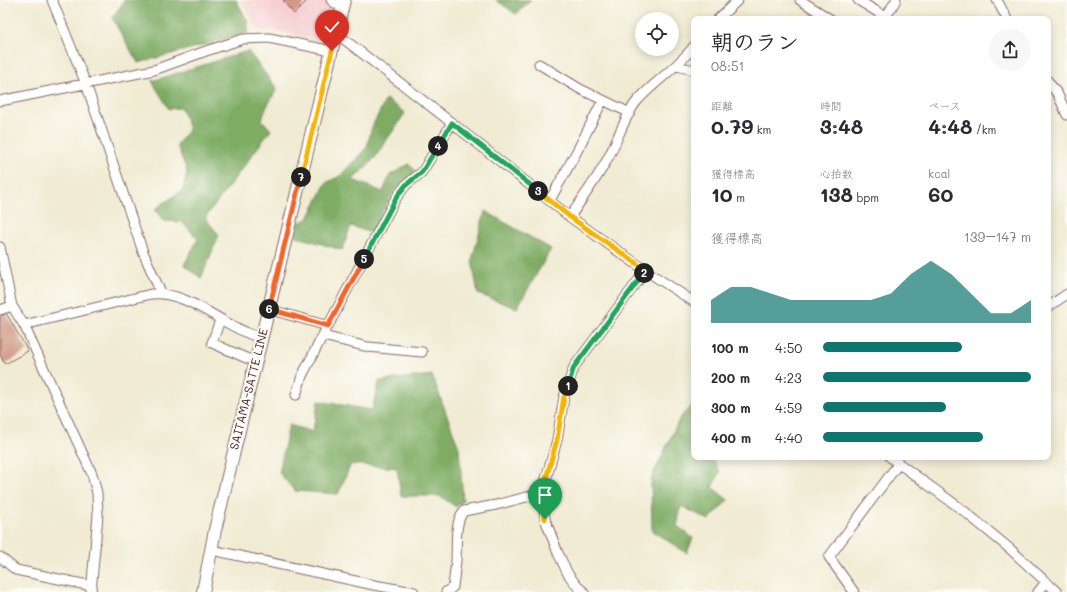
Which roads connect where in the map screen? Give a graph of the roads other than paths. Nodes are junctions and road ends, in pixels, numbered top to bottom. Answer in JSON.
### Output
{"nodes":[{"id":1,"x":52,"y":0,"type":"edge"},
{"id":2,"x":331,"y":0,"type":"edge"},
{"id":3,"x":800,"y":0,"type":"edge"},
{"id":4,"x":858,"y":0,"type":"edge"},
{"id":5,"x":896,"y":0,"type":"edge"},
{"id":6,"x":997,"y":0,"type":"edge"},
{"id":7,"x":735,"y":1,"type":"edge"},
{"id":8,"x":343,"y":3,"type":"edge"},
{"id":9,"x":722,"y":16,"type":"edge"},
{"id":10,"x":825,"y":16,"type":"edge"},
{"id":11,"x":884,"y":16,"type":"edge"},
{"id":12,"x":888,"y":16,"type":"edge"},
{"id":13,"x":1005,"y":16,"type":"edge"},
{"id":14,"x":336,"y":35,"type":"junction"},
{"id":15,"x":691,"y":49,"type":"edge"},
{"id":16,"x":332,"y":51,"type":"junction"},
{"id":17,"x":539,"y":64,"type":"dead end"},
{"id":18,"x":676,"y":66,"type":"junction"},
{"id":19,"x":691,"y":69,"type":"edge"},
{"id":20,"x":86,"y":84,"type":"junction"},
{"id":21,"x":1051,"y":85,"type":"edge"},
{"id":22,"x":603,"y":100,"type":"junction"},
{"id":23,"x":0,"y":101,"type":"edge"},
{"id":24,"x":630,"y":113,"type":"junction"},
{"id":25,"x":1067,"y":115,"type":"edge"},
{"id":26,"x":452,"y":123,"type":"junction"},
{"id":27,"x":550,"y":200,"type":"junction"},
{"id":28,"x":570,"y":217,"type":"junction"},
{"id":29,"x":0,"y":247,"type":"edge"},
{"id":30,"x":646,"y":270,"type":"junction"},
{"id":31,"x":161,"y":293,"type":"junction"},
{"id":32,"x":1067,"y":294,"type":"edge"},
{"id":33,"x":691,"y":297,"type":"edge"},
{"id":34,"x":1051,"y":305,"type":"edge"},
{"id":35,"x":12,"y":306,"type":"junction"},
{"id":36,"x":268,"y":309,"type":"junction"},
{"id":37,"x":0,"y":310,"type":"edge"},
{"id":38,"x":220,"y":320,"type":"junction"},
{"id":39,"x":24,"y":325,"type":"junction"},
{"id":40,"x":328,"y":326,"type":"junction"},
{"id":41,"x":323,"y":336,"type":"junction"},
{"id":42,"x":261,"y":338,"type":"junction"},
{"id":43,"x":422,"y":352,"type":"dead end"},
{"id":44,"x":256,"y":361,"type":"junction"},
{"id":45,"x":296,"y":396,"type":"dead end"},
{"id":46,"x":894,"y":460,"type":"edge"},
{"id":47,"x":899,"y":463,"type":"junction"},
{"id":48,"x":542,"y":493,"type":"junction"},
{"id":49,"x":212,"y":550,"type":"junction"},
{"id":50,"x":2,"y":561,"type":"edge"},
{"id":51,"x":1046,"y":582,"type":"junction"},
{"id":52,"x":91,"y":589,"type":"edge"},
{"id":53,"x":203,"y":592,"type":"edge"},
{"id":54,"x":414,"y":592,"type":"edge"},
{"id":55,"x":446,"y":592,"type":"edge"},
{"id":56,"x":584,"y":592,"type":"edge"},
{"id":57,"x":854,"y":592,"type":"edge"},
{"id":58,"x":1038,"y":592,"type":"edge"},
{"id":59,"x":1057,"y":592,"type":"edge"}],
"edges":[{"from":1,"to":20,"type":"street"},
{"from":2,"to":8,"type":"street"},
{"from":3,"to":10,"type":"street"},
{"from":4,"to":11,"type":"street"},
{"from":5,"to":12,"type":"street"},
{"from":6,"to":13,"type":"street"},
{"from":7,"to":9,"type":"street"},
{"from":8,"to":14,"type":"main road","name":"SAITAMA-SATTE LINE"},
{"from":14,"to":16,"type":"main road","name":"SAITAMA-SATTE LINE"},
{"from":14,"to":26,"type":"street"},
{"from":15,"to":18,"type":"street"},
{"from":16,"to":20,"type":"street"},
{"from":16,"to":36,"type":"main road","name":"SAITAMA-SATTE LINE"},
{"from":17,"to":22,"type":"street"},
{"from":18,"to":19,"type":"street"},
{"from":18,"to":24,"type":"street"},
{"from":20,"to":23,"type":"street"},
{"from":20,"to":31,"type":"street"},
{"from":21,"to":25,"type":"street"},
{"from":22,"to":24,"type":"street"},
{"from":22,"to":27,"type":"street"},
{"from":24,"to":28,"type":"street"},
{"from":26,"to":27,"type":"street"},
{"from":26,"to":40,"type":"street"},
{"from":27,"to":28,"type":"street"},
{"from":28,"to":30,"type":"street"},
{"from":29,"to":35,"type":"street"},
{"from":30,"to":33,"type":"street"},
{"from":30,"to":48,"type":"street"},
{"from":31,"to":38,"type":"street"},
{"from":31,"to":39,"type":"street"},
{"from":32,"to":34,"type":"street"},
{"from":35,"to":37,"type":"street"},
{"from":35,"to":39,"type":"street"},
{"from":36,"to":40,"type":"street"},
{"from":36,"to":42,"type":"main road","name":"SAITAMA-SATTE LINE"},
{"from":38,"to":42,"type":"street"},
{"from":38,"to":44,"type":"street"},
{"from":39,"to":52,"type":"street"},
{"from":40,"to":41,"type":"street"},
{"from":41,"to":43,"type":"street"},
{"from":41,"to":45,"type":"street"},
{"from":42,"to":44,"type":"main road","name":"SAITAMA-SATTE LINE"},
{"from":44,"to":49,"type":"main road","name":"SAITAMA-SATTE LINE"},
{"from":46,"to":47,"type":"street"},
{"from":47,"to":51,"type":"street"},
{"from":47,"to":57,"type":"street"},
{"from":48,"to":55,"type":"street"},
{"from":48,"to":56,"type":"street"},
{"from":49,"to":53,"type":"main road","name":"SAITAMA-SATTE LINE"},
{"from":49,"to":54,"type":"street"},
{"from":50,"to":52,"type":"street"},
{"from":51,"to":58,"type":"street"},
{"from":51,"to":59,"type":"street"}]}
